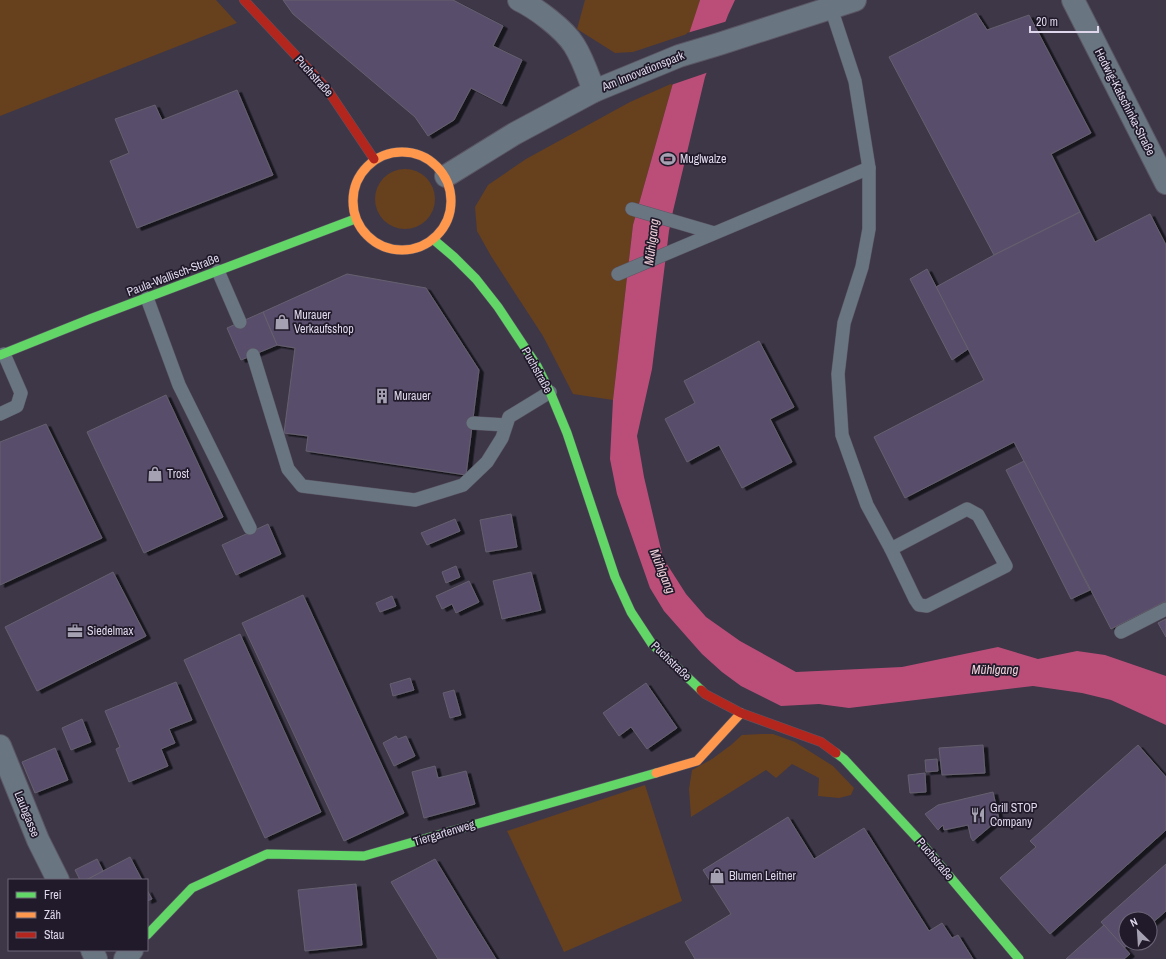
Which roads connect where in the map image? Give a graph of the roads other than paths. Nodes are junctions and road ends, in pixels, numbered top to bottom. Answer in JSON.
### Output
{"nodes":[{"id":1,"x":244,"y":0,"type":"edge"},
{"id":2,"x":519,"y":0,"type":"edge"},
{"id":3,"x":855,"y":0,"type":"edge"},
{"id":4,"x":1074,"y":0,"type":"edge"},
{"id":5,"x":831,"y":8,"type":"junction"},
{"id":6,"x":594,"y":91,"type":"junction"},
{"id":7,"x":374,"y":159,"type":"junction"},
{"id":8,"x":870,"y":168,"type":"junction"},
{"id":9,"x":446,"y":176,"type":"junction"},
{"id":10,"x":1166,"y":183,"type":"edge"},
{"id":11,"x":632,"y":209,"type":"dead end"},
{"id":12,"x":355,"y":219,"type":"junction"},
{"id":13,"x":714,"y":233,"type":"junction"},
{"id":14,"x":434,"y":240,"type":"junction"},
{"id":15,"x":218,"y":271,"type":"junction"},
{"id":16,"x":618,"y":274,"type":"dead end"},
{"id":17,"x":147,"y":298,"type":"junction"},
{"id":18,"x":240,"y":322,"type":"dead end"},
{"id":19,"x":2,"y":354,"type":"edge"},
{"id":20,"x":253,"y":355,"type":"dead end"},
{"id":21,"x":550,"y":392,"type":"junction"},
{"id":22,"x":0,"y":414,"type":"edge"},
{"id":23,"x":473,"y":423,"type":"dead end"},
{"id":24,"x":506,"y":425,"type":"junction"},
{"id":25,"x":250,"y":528,"type":"dead end"},
{"id":26,"x":891,"y":549,"type":"junction"},
{"id":27,"x":1166,"y":609,"type":"edge"},
{"id":28,"x":1121,"y":632,"type":"dead end"},
{"id":29,"x":741,"y":714,"type":"junction"},
{"id":30,"x":0,"y":746,"type":"edge"},
{"id":31,"x":58,"y":879,"type":"edge"},
{"id":32,"x":148,"y":934,"type":"edge"},
{"id":33,"x":131,"y":951,"type":"edge"},
{"id":34,"x":125,"y":959,"type":"edge"},
{"id":35,"x":1019,"y":959,"type":"edge"}],
"edges":[{"from":1,"to":7,"type":"main road","name":"Puchstraße"},
{"from":2,"to":6,"type":"street"},
{"from":3,"to":5,"type":"street","name":"Am Innovationspark"},
{"from":4,"to":10,"type":"street","name":"Hedwig-Katschinka-Straße"},
{"from":5,"to":6,"type":"street","name":"Am Innovationspark"},
{"from":5,"to":8,"type":"lane"},
{"from":6,"to":9,"type":"street","name":"Am Innovationspark"},
{"from":7,"to":9,"type":"main road"},
{"from":7,"to":12,"type":"main road"},
{"from":8,"to":13,"type":"lane"},
{"from":8,"to":26,"type":"lane"},
{"from":9,"to":14,"type":"main road"},
{"from":11,"to":13,"type":"lane"},
{"from":12,"to":14,"type":"main road"},
{"from":12,"to":15,"type":"main road","name":"Paula-Wallisch-Straße"},
{"from":13,"to":16,"type":"lane"},
{"from":14,"to":21,"type":"main road","name":"Puchstraße"},
{"from":15,"to":17,"type":"main road","name":"Paula-Wallisch-Straße"},
{"from":15,"to":18,"type":"lane"},
{"from":17,"to":19,"type":"main road","name":"Paula-Wallisch-Straße"},
{"from":17,"to":25,"type":"lane"},
{"from":19,"to":22,"type":"lane"},
{"from":20,"to":24,"type":"lane"},
{"from":21,"to":24,"type":"lane"},
{"from":21,"to":29,"type":"main road","name":"Puchstraße"},
{"from":23,"to":24,"type":"lane"},
{"from":26,"to":26,"type":"lane"},
{"from":27,"to":28,"type":"lane"},
{"from":29,"to":32,"type":"main road","name":"Tiergartenweg"},
{"from":29,"to":35,"type":"main road","name":"Puchstraße"},
{"from":30,"to":31,"type":"street","name":"Laubgasse"},
{"from":33,"to":34,"type":"street"}]}
